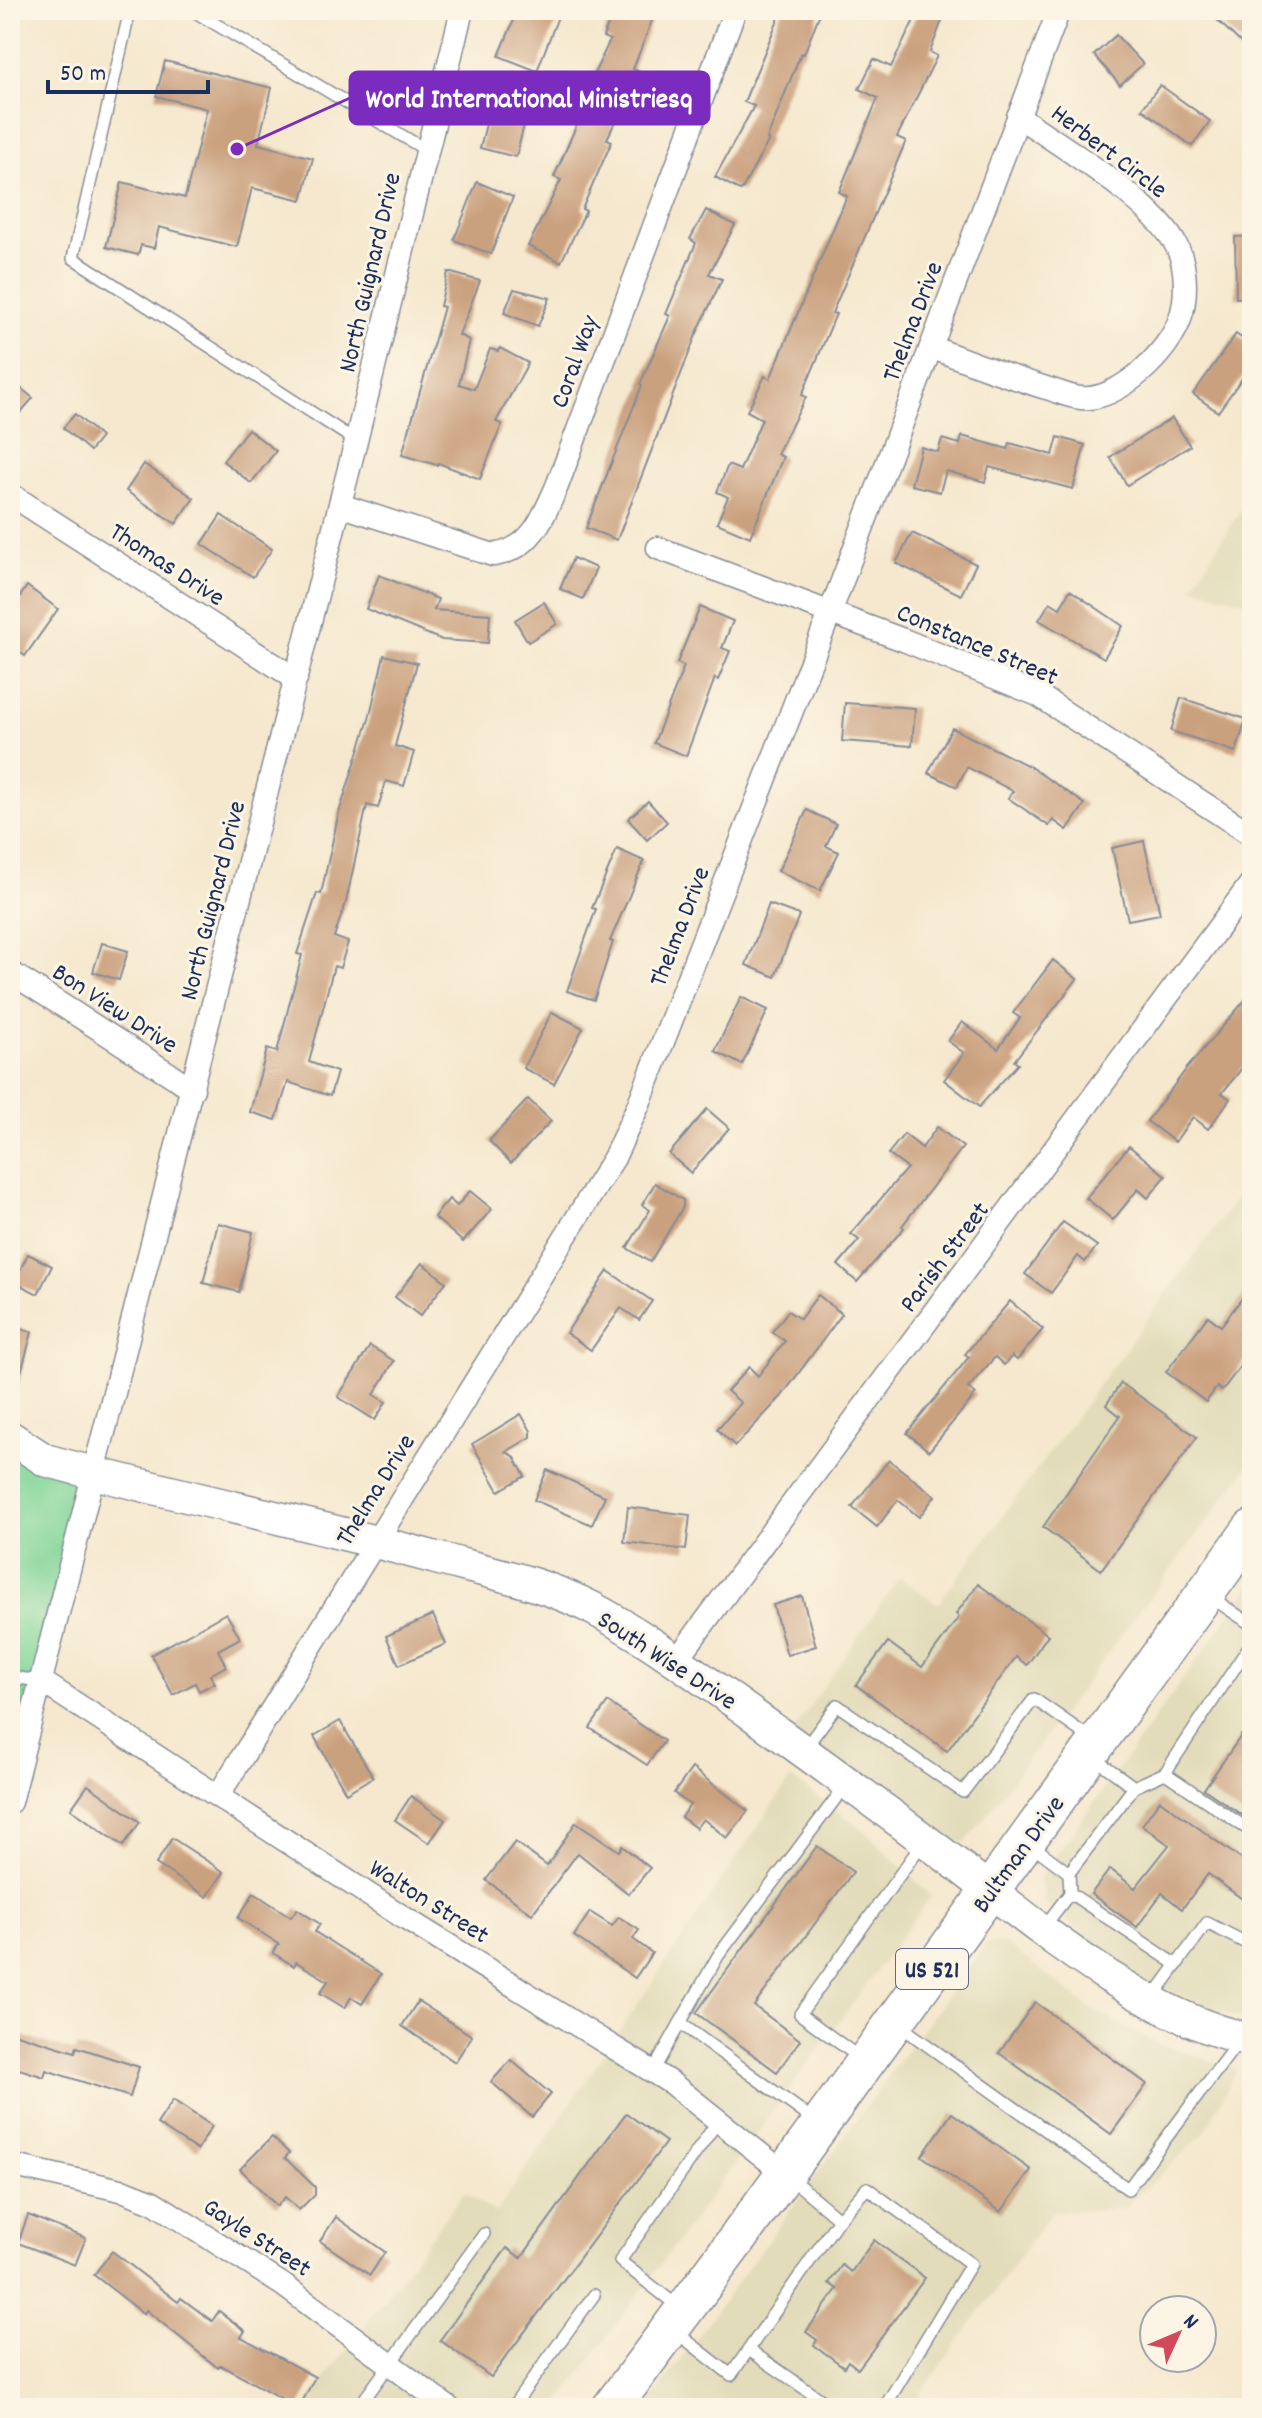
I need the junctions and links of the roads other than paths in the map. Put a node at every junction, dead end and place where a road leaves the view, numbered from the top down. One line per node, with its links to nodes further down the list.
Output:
1 (130, 10): 9 (lane)
2 (192, 10): 7 (lane)
3 (462, 10): 7 (street, North Guignard Drive)
4 (735, 10): 11 (street, Coral Way)
5 (1059, 10): 6 (street, Thelma Drive)
6 (1018, 116): 8 (street, Thelma Drive); 8 (street, Herbert Circle)
7 (426, 150): 9 (street, North Guignard Drive)
8 (931, 347): 13 (street, Thelma Drive)
9 (356, 441): 11 (street, North Guignard Drive)
10 (10, 494): 14 (street, Thomas Drive)
11 (340, 505): 14 (street, North Guignard Drive)
12 (658, 548): 13 (street, Constance Street)
13 (830, 613): 15 (street, Constance Street); 22 (street, Thelma Drive)
14 (296, 679): 18 (street, North Guignard Drive)
15 (1252, 835)
16 (1252, 882): 26 (street, Parish Street)
17 (10, 972): 18 (street, Bon View Drive)
18 (193, 1089): 20 (street, North Guignard Drive)
19 (10, 1437): 20 (main road, South Wise Drive)
20 (95, 1474): 22 (main road, South Wise Drive); 28 (street, North Guignard Drive)
21 (1252, 1529): 23 (highway, Bultman Drive / US 521)
22 (374, 1540): 26 (main road, South Wise Drive); 34 (street, Thelma Drive)
23 (1206, 1594): 24 (lane); 29 (highway, Bultman Drive / US 521)
24 (1252, 1625)
25 (1252, 1642): 31 (lane)
26 (676, 1661): 30 (main road, South Wise Drive)
27 (10, 1677): 28 (lane)
28 (41, 1681): 34 (street, Walton Street); 35 (street, North Guignard Drive)
29 (1093, 1748): 30 (lane); 33 (lane); 38 (highway, Bultman Drive / US 521)
30 (803, 1750): 32 (main road, South Wise Drive)
31 (1165, 1773): 33 (lane); 36 (lane)
32 (847, 1782): 37 (main road, South Wise Drive); 47 (lane)
33 (1134, 1787): 39 (lane)
34 (218, 1796): 50 (street, Walton Street)
35 (10, 1802)
36 (1252, 1832)
37 (925, 1840): 40 (main road, South Wise Drive); 49 (lane)
38 (1026, 1840): 39 (lane); 40 (highway, Bultman Drive / US 521)
39 (1069, 1873): 41 (lane)
40 (990, 1890): 42 (main road, South Wise Drive); 46 (highway, Bultman Drive / US 521)
41 (1070, 1893): 42 (lane); 44 (lane)
42 (1042, 1928): 45 (main road, South Wise Drive)
43 (1252, 1946): 44 (lane)
44 (1177, 1965): 45 (lane)
45 (1151, 2000): 48 (main road, South Wise Drive)
46 (894, 2021): 48 (lane); 49 (highway, Bultman Drive / US 521)
47 (680, 2023): 50 (lane); 52 (lane)
48 (1247, 2039)
49 (865, 2062): 52 (highway, Bultman Drive / US 521)
50 (653, 2071): 51 (street, Walton Street)
51 (718, 2121): 54 (street, Walton Street); 58 (lane)
52 (820, 2124): 54 (highway, Bultman Drive / US 521)
53 (10, 2165): 60 (street, Gayle Street)
54 (784, 2173): 55 (lane); 58 (highway, Bultman Drive / US 521)
55 (839, 2219): 59 (lane); 66 (lane)
56 (484, 2234): 60 (lane)
57 (594, 2295): 63 (lane)
58 (677, 2319): 59 (lane); 64 (highway, Bultman Drive / US 521)
59 (749, 2350): 65 (lane)
60 (390, 2362): 61 (lane); 62 (street, Gayle Street)
61 (358, 2408)
62 (449, 2408)
63 (512, 2408)
64 (611, 2408)
65 (833, 2408)
66 (884, 2408)

